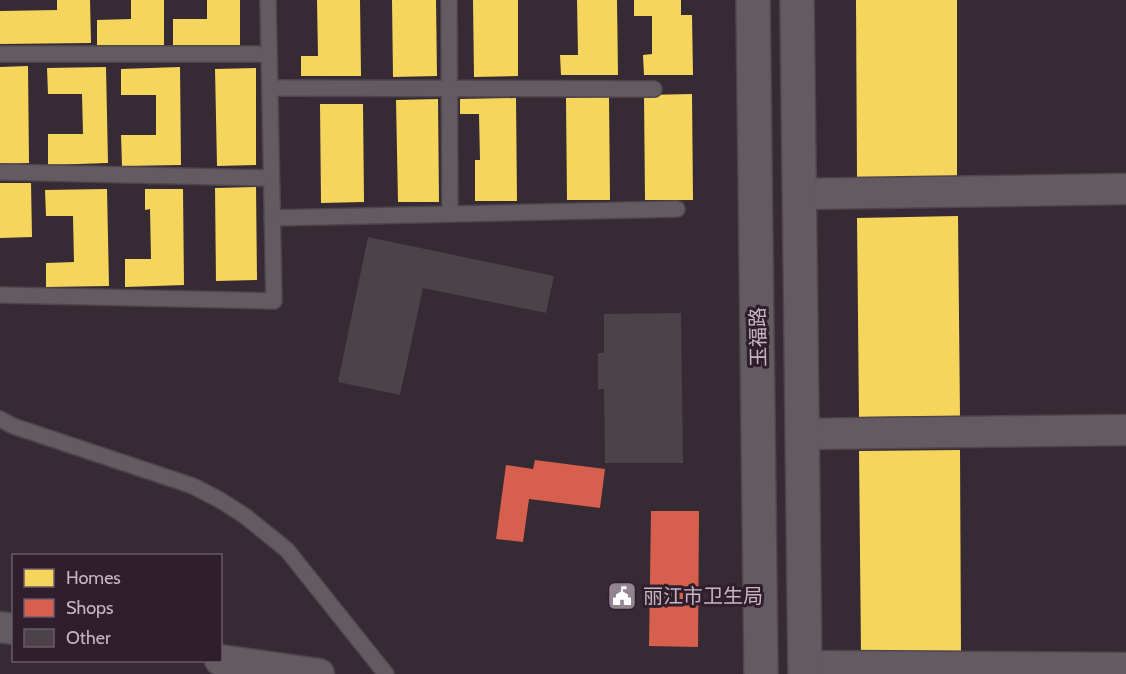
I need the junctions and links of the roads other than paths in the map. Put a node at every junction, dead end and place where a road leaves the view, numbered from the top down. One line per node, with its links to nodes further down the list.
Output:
1 (268, 0): 6 (lane)
2 (449, 0): 8 (lane)
3 (753, 0): 26 (street, 玉福路)
4 (797, 0): 13 (street)
5 (0, 54): 6 (lane)
6 (269, 54): 7 (lane)
7 (270, 88): 8 (lane); 11 (lane)
8 (450, 88): 9 (lane); 15 (lane)
9 (654, 89)
10 (0, 172): 11 (lane)
11 (272, 178): 16 (lane)
12 (1126, 189): 13 (street)
13 (800, 194): 20 (street)
14 (677, 209): 15 (lane)
15 (450, 214): 16 (lane)
16 (272, 218): 17 (lane)
17 (0, 295)
18 (0, 419): 25 (lane)
19 (1126, 430): 20 (street)
20 (803, 434): 23 (street)
21 (222, 660): 24 (street)
22 (1126, 668): 23 (street)
23 (805, 670)
24 (319, 674)
25 (386, 674)
26 (761, 674)

